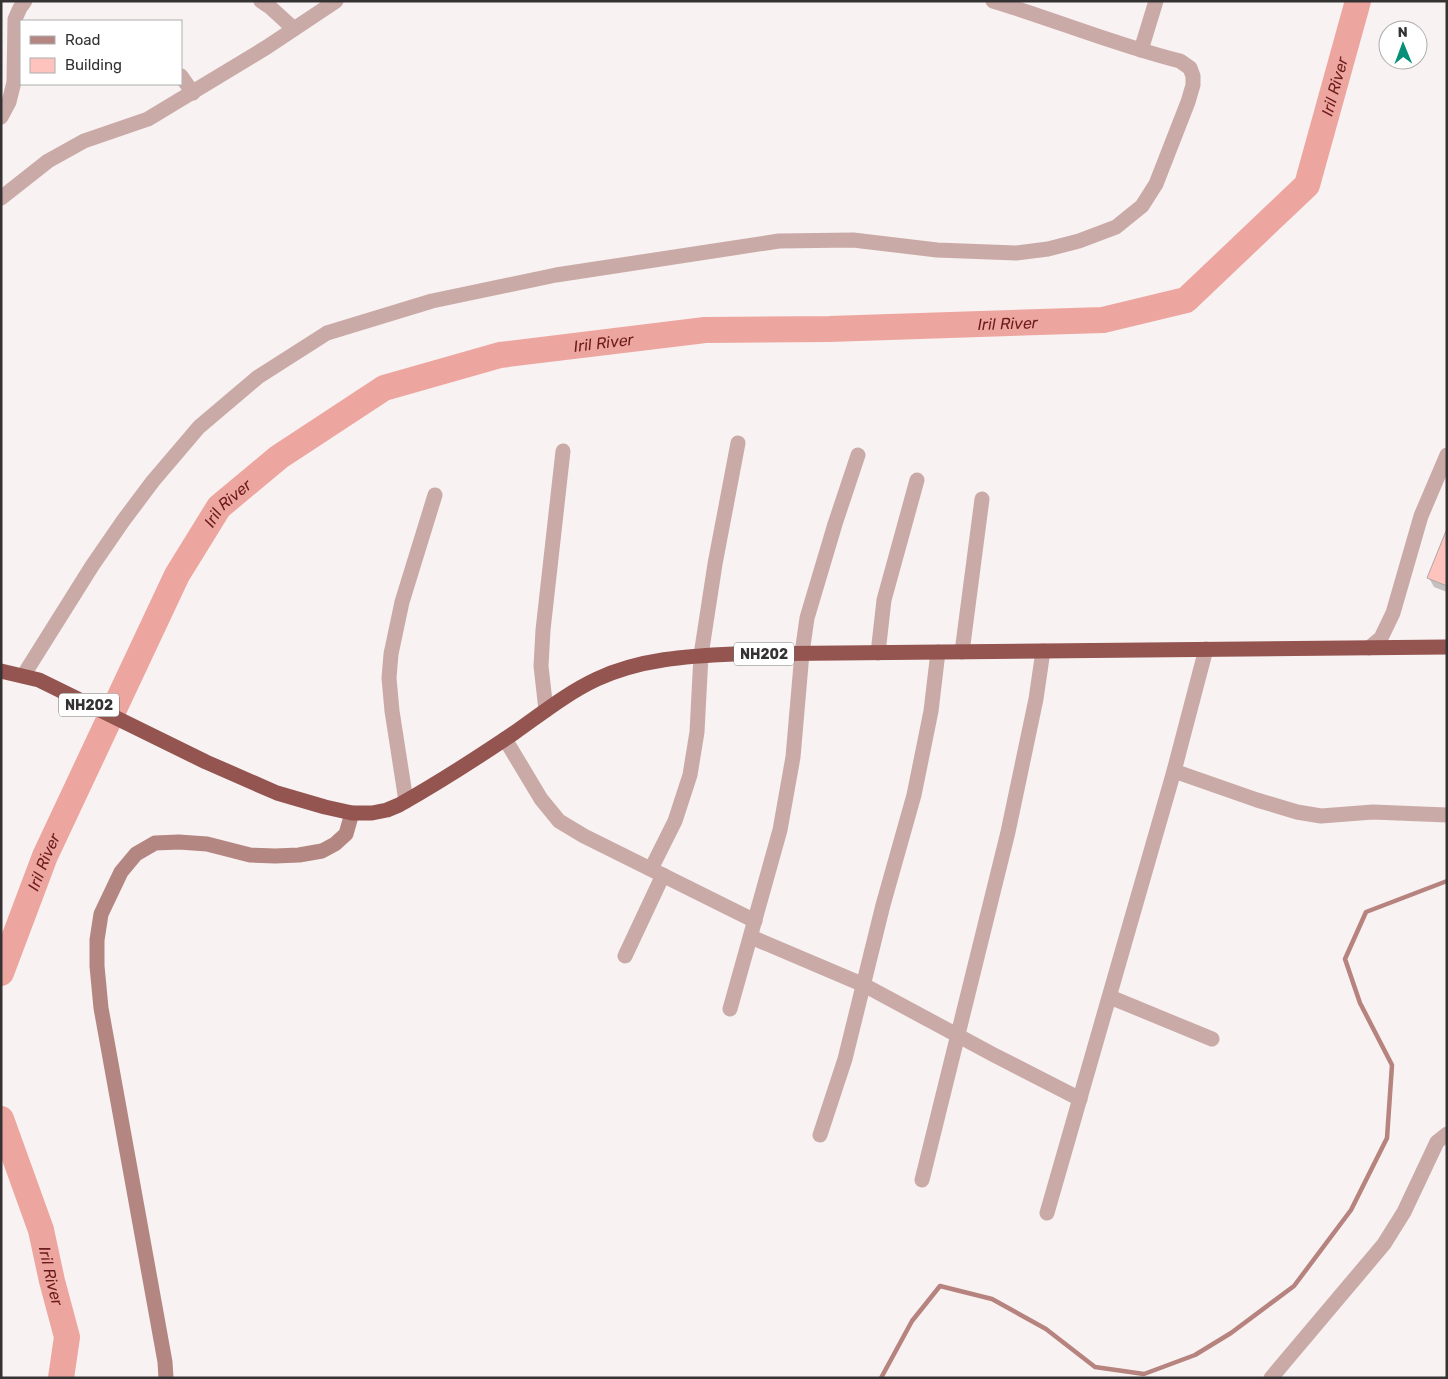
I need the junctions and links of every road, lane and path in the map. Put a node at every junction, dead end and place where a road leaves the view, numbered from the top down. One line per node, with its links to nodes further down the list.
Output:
1 (25, 1): 11 (street)
2 (261, 1): 7 (street)
3 (336, 1): 7 (street)
4 (993, 1): 6 (street)
5 (1156, 1): 8 (street)
6 (1038, 8): 8 (street)
7 (294, 29): 10 (street)
8 (1141, 50): 30 (street)
9 (182, 77): 10 (street)
10 (193, 93): 12 (street)
11 (1, 117)
12 (1, 198)
13 (738, 443): 28 (street)
14 (563, 450): 31 (street)
15 (1447, 455): 21 (street)
16 (858, 456): 27 (street)
17 (917, 480): 24 (street)
18 (435, 495): 34 (street)
19 (982, 499): 26 (street)
20 (1447, 646): 21 (highway, NH202)
21 (1369, 648): 22 (highway, NH202)
22 (1206, 649): 23 (highway, NH202); 33 (street)
23 (1043, 651): 26 (highway, NH202); 44 (street)
24 (878, 652): 25 (highway, NH202); 27 (highway, NH202)
25 (938, 652): 26 (highway, NH202); 41 (street)
26 (962, 652)
27 (802, 653): 28 (highway, NH202); 38 (street)
28 (701, 655): 31 (highway, NH202); 37 (street)
29 (1, 671): 30 (highway, NH202)
30 (23, 676): 35 (highway, NH202)
31 (546, 710): 32 (highway, NH202)
32 (505, 739): 34 (highway, NH202); 37 (street)
33 (1174, 771): 36 (street); 42 (street)
34 (406, 801): 35 (highway, NH202)
35 (352, 813): 51 (street)
36 (1447, 815)
37 (657, 872): 38 (street); 40 (street)
38 (755, 921): 39 (street)
39 (751, 936): 41 (street); 43 (street)
40 (625, 956)
41 (864, 984): 44 (street); 48 (street)
42 (1110, 997): 45 (street); 46 (street)
43 (730, 1009)
44 (958, 1035): 46 (street); 49 (street)
45 (1212, 1039)
46 (1080, 1099): 50 (street)
47 (1447, 1134): 52 (street)
48 (820, 1135)
49 (922, 1180)
50 (1047, 1213)
51 (166, 1378)
52 (1271, 1378)

